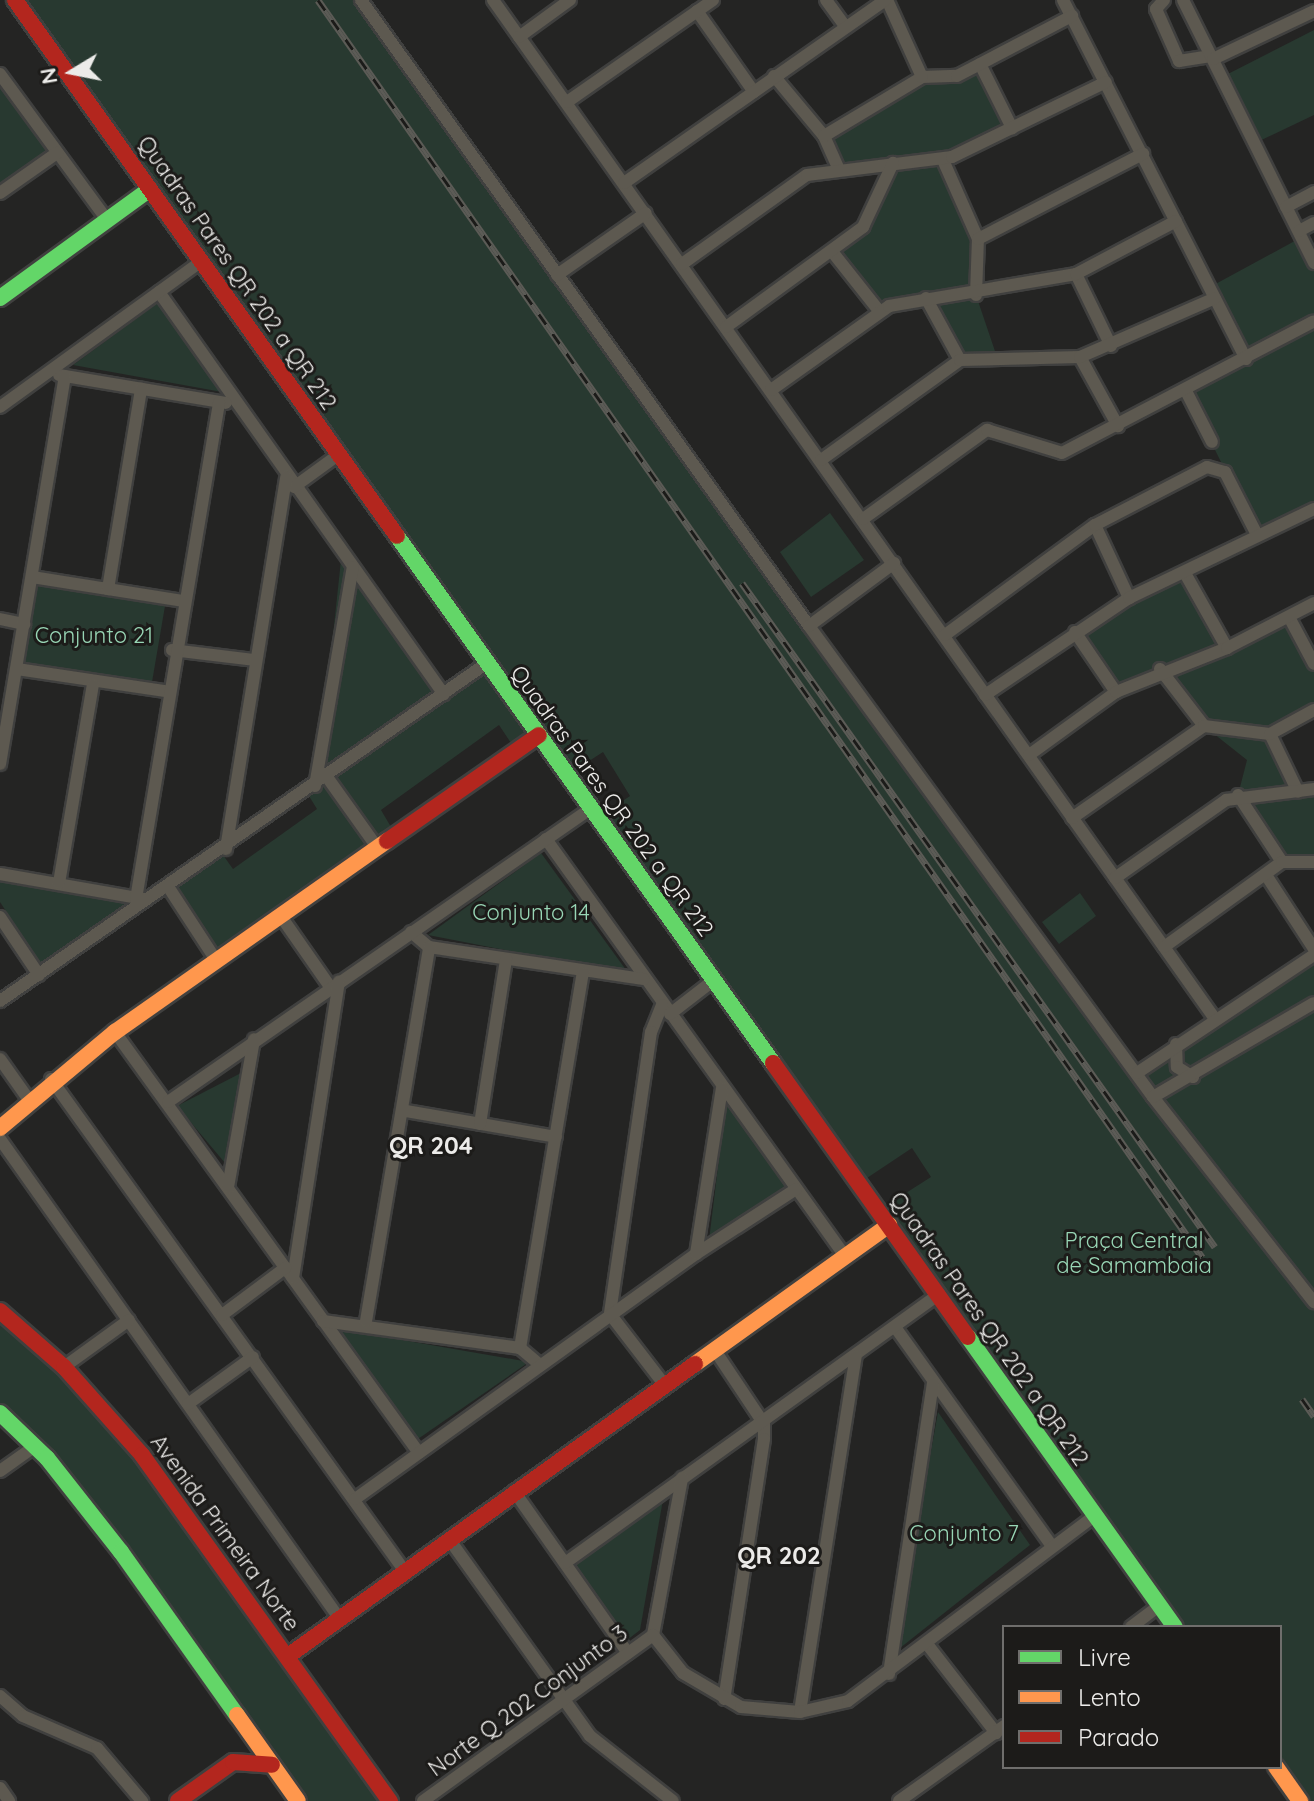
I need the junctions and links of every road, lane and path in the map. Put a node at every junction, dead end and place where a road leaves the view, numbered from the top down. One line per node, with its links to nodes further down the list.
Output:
1 (15, 0): 32 (street, Quadras Pares QR 202 a QR 212)
2 (361, 0): 47 (street)
3 (493, 0): 15 (street)
4 (570, 0): 15 (street)
5 (713, 0): 11 (street)
6 (826, 0): 14 (street)
7 (886, 0): 14 (street); 20 (street)
8 (1063, 0): 13 (street)
9 (1164, 0): 16 (street)
10 (1183, 0): 16 (street)
11 (697, 11): 22 (street); 23 (street)
12 (1314, 11): 16 (street)
13 (1072, 16): 17 (street); 21 (street)
14 (844, 25): 19 (street)
15 (519, 37): 23 (street)
16 (1212, 58): 35 (street)
17 (980, 64): 20 (street); 24 (street)
18 (0, 74): 26 (street)
19 (774, 76): 22 (street); 25 (street)
20 (922, 77): 25 (street)
21 (1106, 82): 24 (street); 27 (street)
22 (754, 92): 31 (street)
23 (567, 102): 31 (street)
24 (1012, 128): 28 (street)
25 (824, 136): 30 (street)
26 (57, 153): 34 (street); 37 (street)
27 (1143, 154): 38 (street); 41 (street)
28 (943, 160): 29 (street); 41 (street)
29 (893, 163): 30 (street); 42 (street)
30 (838, 168): 45 (street)
31 (624, 183): 36 (street)
32 (150, 189): 37 (street); 43 (street, Quadras Pares QR 202 a QR 212)
33 (1314, 192): 35 (street)
34 (0, 193)
35 (1286, 207): 40 (street)
36 (646, 213): 45 (street); 47 (street)
37 (108, 221): 50 (street)
38 (1176, 221): 46 (street); 52 (street)
39 (1314, 223): 40 (street)
40 (1299, 231): 44 (street)
41 (978, 239): 49 (street)
42 (834, 254): 53 (street); 55 (street)
43 (202, 261): 48 (street); 70 (street, Quadras Pares QR 202 a QR 212)
44 (1314, 263)
45 (682, 264): 55 (street)
46 (1076, 274): 49 (street); 56 (street)
47 (557, 275): 88 (street)
48 (159, 292): 60 (street); 66 (street)
49 (976, 295): 51 (street)
50 (0, 298)
51 (926, 298): 53 (street); 59 (street)
52 (1215, 298): 56 (street); 58 (street)
53 (880, 312): 63 (street)
54 (1314, 321): 58 (street)
55 (726, 327): 63 (street)
56 (1111, 346): 57 (street)
57 (1080, 357): 59 (street); 68 (street)
58 (1246, 359): 64 (street)
59 (960, 360): 71 (street)
60 (46, 374): 61 (street); 67 (street)
61 (65, 376): 62 (street); 80 (street)
62 (141, 389): 65 (street); 81 (street)
63 (771, 390): 71 (street)
64 (1186, 391): 68 (street); 69 (street)
65 (219, 403): 66 (street); 83 (street)
66 (237, 404): 72 (street)
67 (0, 407)
68 (1118, 426): 74 (street)
69 (1212, 442)
70 (338, 455): 72 (street); 94 (street, Quadras Pares QR 202 a QR 212)
71 (821, 460): 74 (street)
72 (290, 482): 78 (street); 93 (street)
73 (1314, 509): 76 (street)
74 (863, 519): 77 (street)
75 (1095, 525): 76 (street); 82 (street); 90 (street)
76 (1255, 531): 79 (street)
77 (894, 563): 88 (street); 90 (street)
78 (353, 567): 101 (street); 110 (street)
79 (1186, 575): 82 (street); 91 (street)
80 (32, 577): 81 (street); 87 (street)
81 (108, 589): 83 (street)
82 (1129, 598): 89 (street)
83 (184, 601): 92 (street)
84 (1314, 603): 85 (street)
85 (1289, 617): 91 (street); 95 (street)
86 (0, 619): 87 (street)
87 (24, 624): 96 (street)
88 (809, 626): 150 (street)
89 (1075, 632): 100 (street); 102 (street)
90 (945, 635): 102 (street)
91 (1227, 648): 97 (street)
92 (172, 650): 93 (street); 99 (street)
93 (255, 660): 118 (street)
94 (487, 663): 101 (street); 106 (street, Quadras Pares QR 202 a QR 212)
95 (1314, 664)
96 (17, 669): 98 (street); 108 (street)
97 (1160, 669): 100 (street); 104 (street)
98 (93, 685): 99 (street); 124 (street)
99 (165, 691): 126 (street)
100 (1116, 692): 107 (street)
101 (444, 694): 109 (street)
102 (985, 695): 107 (street)
103 (1314, 710): 105 (street)
104 (1204, 726): 105 (street); 115 (street)
105 (1270, 734): 112 (street)
106 (539, 735): 114 (street, Quadras Pares QR 202 a QR 212); 117 (street)
107 (1029, 755): 115 (street)
108 (0, 764)
109 (327, 777): 110 (street); 117 (street)
110 (315, 786): 118 (street)
111 (1314, 789): 112 (street)
112 (1298, 792): 113 (street)
113 (1238, 795): 119 (street); 123 (street)
114 (590, 809): 116 (street); 140 (street, Quadras Pares QR 202 a QR 212)
115 (1072, 818): 123 (street)
116 (546, 839): 130 (street); 139 (street)
117 (377, 847): 128 (street)
118 (226, 849): 125 (street)
119 (1282, 862): 120 (street); 122 (street)
120 (1314, 862)
121 (0, 874): 124 (street)
122 (1266, 875): 132 (street); 133 (street)
123 (1115, 878): 132 (street)
124 (59, 883): 126 (street)
125 (169, 888): 127 (street); 136 (street)
126 (136, 899): 127 (street)
127 (150, 899): 138 (street)
128 (280, 915): 136 (street); 141 (street)
129 (0, 917): 138 (street)
130 (411, 932): 131 (street); 141 (street)
131 (429, 947): 135 (street); 157 (street)
132 (1164, 947): 145 (street)
133 (1314, 949)
134 (1314, 955): 145 (street)
135 (506, 959): 137 (street); 158 (street)
136 (216, 960): 146 (street)
137 (583, 973): 139 (street); 160 (street)
138 (39, 975): 142 (street)
139 (644, 979): 144 (street)
140 (714, 980): 144 (street); 164 (street, Quadras Pares QR 202 a QR 212)
141 (335, 985): 147 (street); 167 (street)
142 (0, 1001)
143 (1314, 1003): 151 (street)
144 (666, 1009): 153 (street); 171 (street)
145 (1213, 1016): 148 (street)
146 (115, 1032): 152 (street); 156 (street)
147 (254, 1039): 156 (street); 162 (street)
148 (1176, 1044): 150 (street); 151 (street)
149 (0, 1059): 155 (street)
150 (1137, 1073): 154 (street)
151 (1193, 1077): 154 (street)
152 (51, 1079): 155 (street); 172 (street)
153 (722, 1088): 163 (street); 165 (street)
154 (1153, 1097): 169 (street)
155 (29, 1100): 159 (street)
156 (168, 1102): 162 (street)
157 (406, 1111): 158 (street); 175 (street)
158 (480, 1124): 160 (street)
159 (0, 1128)
160 (556, 1137): 177 (street)
161 (0, 1139): 173 (street)
162 (228, 1187): 167 (street)
163 (796, 1189): 165 (street); 166 (street)
164 (889, 1225): 166 (street); 168 (street, Quadras Pares QR 202 a QR 212)
165 (696, 1254): 171 (street)
166 (845, 1256): 178 (street)
167 (289, 1273): 172 (street); 174 (street)
168 (939, 1294): 176 (street); 194 (street, Quadras Pares QR 202 a QR 212)
169 (1314, 1302)
170 (0, 1311): 182 (street, Avenida Primeira Norte)
171 (610, 1314): 181 (street); 184 (street)
172 (222, 1315): 180 (street)
173 (129, 1320): 182 (street); 185 (street)
174 (323, 1321): 175 (street); 189 (street)
175 (366, 1321): 177 (street)
176 (895, 1327): 179 (street); 183 (street)
177 (520, 1348): 181 (street)
178 (714, 1349): 184 (street); 187 (street)
179 (856, 1356): 187 (street); 211 (street)
180 (253, 1357): 185 (street); 193 (street)
181 (539, 1364): 189 (street)
182 (64, 1367): 206 (street, Avenida Primeira Norte)
183 (933, 1383): 196 (street); 207 (street)
184 (664, 1384): 192 (street)
185 (188, 1404): 200 (street)
186 (0, 1413): 188 (street)
187 (764, 1424): 191 (street); 210 (street)
188 (35, 1446): 190 (street); 213 (street)
189 (419, 1453): 193 (street)
190 (0, 1471)
191 (682, 1478): 197 (street); 203 (street)
192 (514, 1491): 195 (street); 197 (street)
193 (355, 1499): 198 (street)
194 (1094, 1516): 196 (street, Norte Q 202 Conjunto 3); 199 (street, Quadras Pares QR 202 a QR 212)
195 (449, 1539): 198 (street); 209 (street)
196 (1052, 1546): 204 (street, Norte Q 202 Conjunto 3)
197 (565, 1563): 205 (street)
198 (404, 1570): 200 (street)
199 (1160, 1605): 201 (street); 202 (street, Quadras Pares QR 202 a QR 212)
200 (339, 1618): 206 (street)
201 (1134, 1625)
202 (1174, 1625)
203 (653, 1635): 205 (street, Norte Q 202 Conjunto 3); 210 (street, Norte Q 202 Conjunto 3)
204 (927, 1644): 207 (street, Norte Q 202 Conjunto 3); 212 (street)
205 (628, 1653): 209 (street, Norte Q 202 Conjunto 3)
206 (288, 1656): 222 (street, Avenida Primeira Norte)
207 (889, 1674): 211 (street, Norte Q 202 Conjunto 3)
208 (0, 1696): 220 (street)
209 (562, 1698): 223 (street, Norte Q 202 Conjunto 3); 224 (street)
210 (724, 1699): 211 (street, Norte Q 202 Conjunto 3)
211 (800, 1712)
212 (1000, 1729): 225 (street)
213 (246, 1730): 214 (street); 215 (street)
214 (233, 1762): 215 (street); 218 (street)
215 (272, 1765): 221 (street)
216 (1277, 1769): 226 (street)
217 (0, 1788): 219 (street)
218 (188, 1798)
219 (9, 1801)
220 (142, 1801)
221 (298, 1801)
222 (390, 1801)
223 (423, 1801)
224 (673, 1801)
225 (899, 1801)
226 (1300, 1801)

